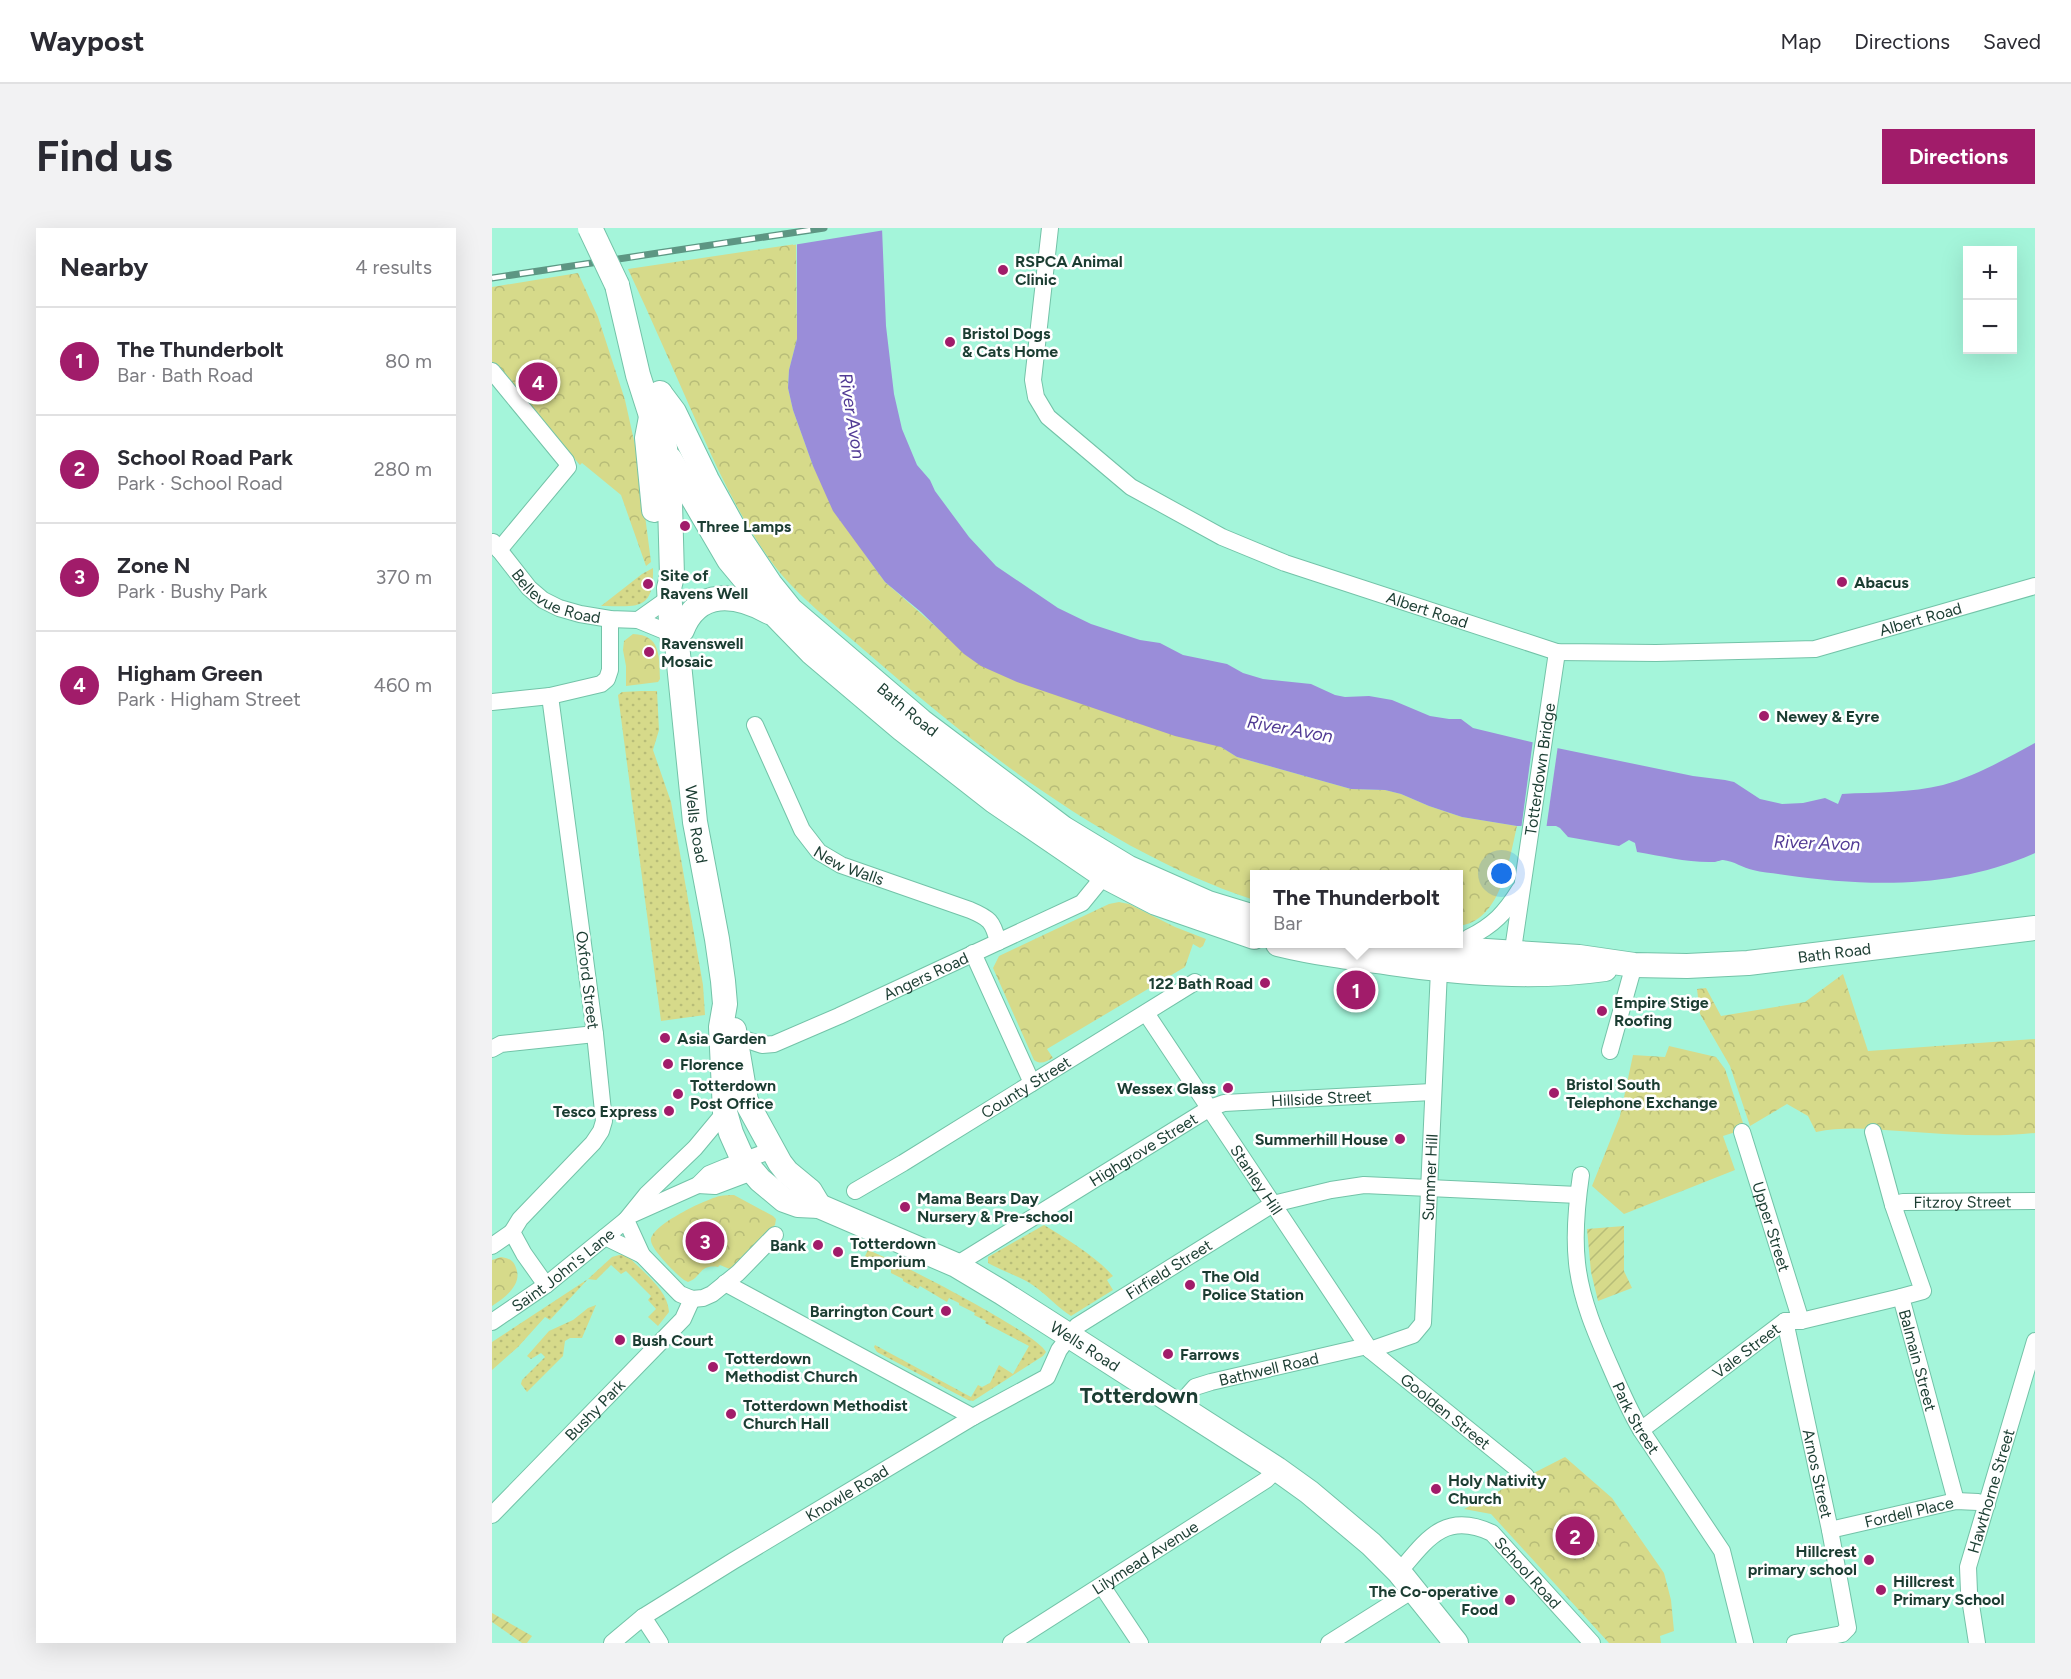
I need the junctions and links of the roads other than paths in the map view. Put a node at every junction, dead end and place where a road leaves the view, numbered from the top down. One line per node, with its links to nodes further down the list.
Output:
1 (590, 228): 3 (highway, Bath Road, bridge)
2 (1050, 228): 16 (street, Albert Road)
3 (619, 291): 5 (highway, Bath Road); 6 (highway, Bath Road)
4 (492, 371): 8 (street)
5 (660, 393): 7 (highway, Bath Road); 22 (highway, Bath Road)
6 (651, 417): 7 (highway, Bath Road); 9 (highway)
7 (665, 449): 9 (highway, Wells Road); 12 (highway, Bath Road)
8 (496, 546): 13 (street, Bellevue Road)
9 (671, 552): 11 (highway, Wells Road)
10 (2035, 586): 16 (street, Albert Road)
11 (671, 587): 14 (street); 15 (highway, Wells Road)
12 (774, 614): 15 (highway); 20 (highway, Bath Road)
13 (610, 619): 14 (street, Bellevue Road); 17 (street)
14 (638, 620): 15 (street, Bellevue Road)
15 (677, 636): 34 (highway, Wells Road)
16 (1557, 652): 21 (street, Totterdown Bridge)
17 (550, 696): 18 (street); 36 (street, Oxford Street)
18 (492, 702)
19 (755, 725): 26 (street, New Walls)
20 (1104, 876): 24 (highway, Bath Road); 26 (street, Angers Road)
21 (1522, 886): 25 (street, Totterdown Bridge); 30 (street, Totterdown Bridge)
22 (1250, 916)
23 (2035, 928): 31 (highway, Bath Road)
24 (1250, 936)
25 (1463, 939)
26 (998, 942): 29 (street, Angers Road)
27 (1295, 948): 32 (highway, Bath Road)
28 (1405, 948): 30 (highway, Bath Road)
29 (973, 953): 37 (street, Angers Road); 40 (street)
30 (1511, 963): 31 (highway, Bath Road); 32 (highway, Bath Road)
31 (1634, 965): 39 (street)
32 (1439, 970): 41 (street, Summer Hill)
33 (1195, 982): 35 (street, County Street)
34 (725, 1005): 37 (highway, Wells Road); 42 (highway, Wells Road)
35 (1146, 1013): 40 (street, County Street); 43 (street, Stanley Hill)
36 (595, 1034): 38 (street); 55 (street, Oxford Street)
37 (735, 1035): 42 (highway, Wells Road)
38 (492, 1049)
39 (1610, 1051)
40 (1032, 1083): 49 (street, County Street)
41 (1432, 1092): 43 (street, Hillside Street); 48 (street, Summer Hill)
42 (736, 1107): 46 (highway, Wells Road); 54 (street, Saint John's Lane)
43 (1210, 1108): 52 (street, Stanley Hill); 60 (street, Highgrove Street)
44 (1742, 1132): 65 (street, Upper Street)
45 (1873, 1132): 53 (street, Balmain Street)
46 (757, 1159): 54 (street, Saint John's Lane); 60 (highway, Wells Road)
47 (1581, 1176): 50 (street, Park Street)
48 (1429, 1188): 50 (street, Firfield Street); 52 (street, Firfield Street); 69 (street, Summer Hill)
49 (855, 1191)
50 (1578, 1195): 72 (street, Park Street)
51 (2035, 1201): 53 (street, Fitzroy Street)
52 (1273, 1204): 67 (street, Firfield Street); 69 (street, Stanley Hill)
53 (1893, 1205): 63 (street, Balmain Street)
54 (629, 1218): 57 (street, Saint John's Lane); 59 (street)
55 (513, 1232): 58 (street, Oxford Street); 62 (street)
56 (775, 1235): 61 (street)
57 (605, 1237): 59 (street); 62 (street, Saint John's Lane)
58 (492, 1246)
59 (642, 1255): 64 (street)
60 (956, 1265): 67 (highway, Wells Road)
61 (725, 1283): 64 (street); 71 (street)
62 (546, 1285): 66 (street, Saint John's Lane)
63 (1901, 1297): 65 (street, Vale Street); 75 (street, Balmain Street)
64 (692, 1299): 77 (street, Bushy Park)
65 (1793, 1321): 72 (street, Vale Street); 78 (street, Arnos Street)
66 (492, 1322)
67 (1068, 1336): 70 (highway, Wells Road); 71 (street, Knowle Road)
68 (2035, 1341): 76 (street, Hawthorne Street)
69 (1369, 1348): 70 (street, Bathwell Road); 74 (street, Goolden Street)
70 (1179, 1405): 73 (highway, Wells Road)
71 (973, 1417): 81 (street, Knowle Road)
72 (1641, 1430): 89 (street, Park Street)
73 (1277, 1469): 79 (highway, Wells Road); 80 (street, Lilymead Avenue)
74 (1526, 1476)
75 (1956, 1501): 76 (street, Fordell Place); 78 (street, Fordell Place)
76 (1987, 1505): 91 (street, Hawthorne Street)
77 (492, 1515)
78 (1830, 1530): 90 (street, Arnos Street)
79 (1406, 1581): 86 (street, School Road); 87 (highway, Wells Road); 88 (street, School Road)
80 (1102, 1586): 84 (street, Lilymead Avenue); 85 (street)
81 (643, 1617): 82 (street, Knowle Road); 83 (street)
82 (612, 1643)
83 (660, 1643)
84 (1011, 1643)
85 (1140, 1643)
86 (1329, 1643)
87 (1456, 1643)
88 (1592, 1643)
89 (1745, 1643)
90 (1796, 1643)
91 (1977, 1643)

